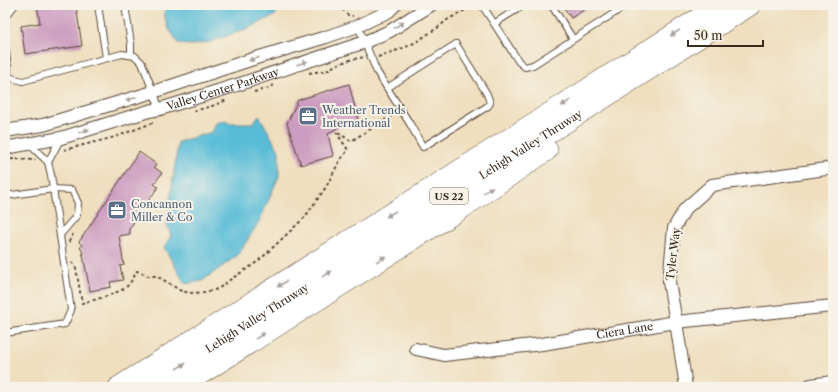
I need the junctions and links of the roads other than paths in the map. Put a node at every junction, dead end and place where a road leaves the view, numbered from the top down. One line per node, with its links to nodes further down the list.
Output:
1 (15, 5): 13 (lane)
2 (98, 5): 20 (lane)
3 (125, 5): 19 (lane)
4 (395, 5): 15 (street, Valley Center Parkway)
5 (431, 5): 17 (street, Valley Center Parkway, one-way to 5)
6 (482, 5): 14 (lane)
7 (524, 5): 14 (lane)
8 (547, 5): 16 (lane)
9 (627, 5): 16 (lane)
10 (720, 5): 40 (highway, Lehigh Valley Thruway / US 22, one-way to 40)
11 (750, 5): 41 (highway, Lehigh Valley Thruway / US 22, one-way to 11)
12 (757, 5): 38 (highway, one-way to 12)
13 (5, 17)
14 (495, 23): 16 (lane)
15 (358, 26): 17 (lane); 23 (street, Valley Center Parkway, one-way to 23)
16 (573, 39)
17 (365, 42): 22 (lane); 24 (street, Valley Center Parkway, one-way to 17)
18 (5, 47): 21 (lane)
19 (131, 55): 20 (lane); 23 (lane)
20 (106, 58): 21 (lane)
21 (6, 78)
22 (387, 88): 22 (lane)
23 (153, 92): 24 (lane); 25 (street, Valley Center Parkway, one-way to 25)
24 (160, 109): 26 (street, Valley Center Parkway, one-way to 24)
25 (5, 131)
26 (61, 138): 27 (street, Valley Center Parkway); 29 (lane)
27 (30, 144): 28 (street, Valley Center Parkway); 29 (lane)
28 (5, 148)
29 (48, 162): 31 (lane)
30 (833, 168): 35 (street, Tyler Way)
31 (53, 189): 32 (lane); 33 (lane); 33 (lane)
32 (5, 196)
33 (60, 235): 36 (lane)
34 (833, 306): 35 (street, Ciera Lane)
35 (676, 322): 37 (street, Ciera Lane); 44 (street, Tyler Way)
36 (5, 333)
37 (416, 349)
38 (227, 357): 42 (highway); 43 (highway)
39 (833, 384): 45 (street)
40 (120, 386)
41 (148, 387)
42 (180, 387)
43 (186, 387)
44 (686, 387)
45 (811, 387)

